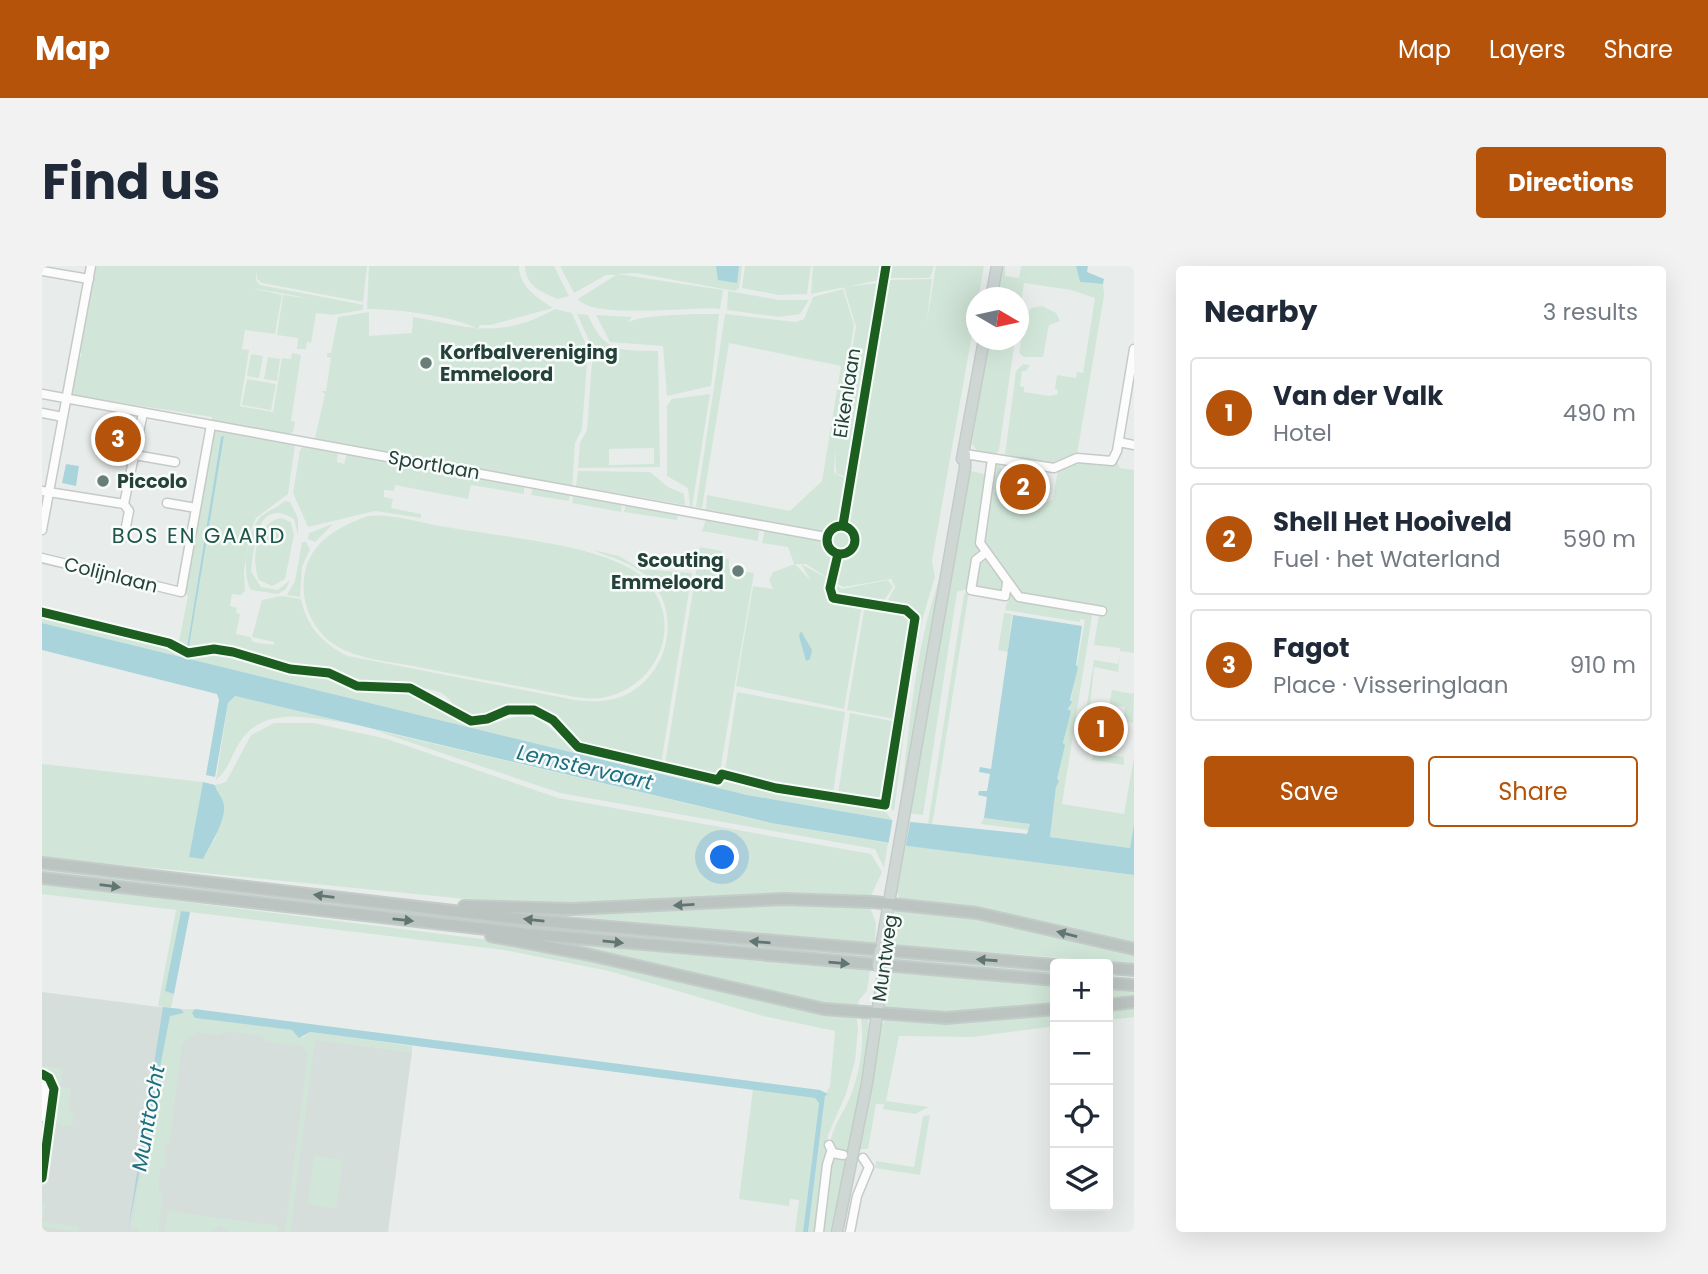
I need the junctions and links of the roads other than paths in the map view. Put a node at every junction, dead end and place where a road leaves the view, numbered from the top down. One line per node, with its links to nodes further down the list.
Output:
1 (91, 266): 4 (street)
2 (997, 266): 5 (main road)
3 (42, 271): 4 (street)
4 (89, 279): 10 (street)
5 (994, 287)
6 (1134, 349): 8 (street)
7 (982, 350): 17 (main road, Muntweg)
8 (1132, 376): 15 (street)
9 (42, 394): 10 (street, Sportlaan)
10 (67, 398): 12 (street, Sportlaan); 13 (street)
11 (42, 413): 13 (street)
12 (143, 413): 14 (street, Sportlaan); 18 (street)
13 (63, 417): 21 (street)
14 (211, 425): 24 (street); 27 (street, Sportlaan)
15 (1119, 442): 16 (street); 19 (street)
16 (1134, 444)
17 (965, 454): 19 (street); 35 (main road, Muntweg)
18 (135, 455): 20 (street); 23 (street)
19 (992, 459): 28 (street)
20 (175, 462)
21 (46, 492): 23 (street); 25 (street)
22 (167, 503): 24 (street)
23 (124, 504): 26 (street)
24 (196, 508): 29 (street, Colijnlaan)
25 (42, 530)
26 (124, 537)
27 (826, 537)
28 (985, 553): 30 (street); 30 (street)
29 (42, 558)
30 (1007, 583): 31 (street)
31 (1102, 611)
32 (42, 863): 34 (highway, one-way to 32)
33 (42, 878): 36 (highway, one-way to 36)
34 (391, 904): 35 (highway, one-way to 34); 38 (highway, one-way to 34)
35 (890, 904): 37 (highway, one-way to 35); 47 (main road, Muntweg, bridge)
36 (447, 925): 41 (highway, one-way to 41); 47 (highway)
37 (1134, 949)
38 (1050, 965)
39 (1113, 968): 40 (highway)
40 (1134, 970)
41 (1050, 979)
42 (1113, 983): 43 (highway)
43 (1134, 985)
44 (1134, 1002): 45 (highway)
45 (1113, 1004)
46 (1050, 1009): 47 (highway)
47 (875, 1015): 53 (main road, Muntweg)
48 (42, 1086): 49 (street)
49 (42, 1117)
50 (843, 1155): 52 (street)
51 (863, 1158): 54 (street)
52 (819, 1232)
53 (839, 1232)
54 (850, 1232)

